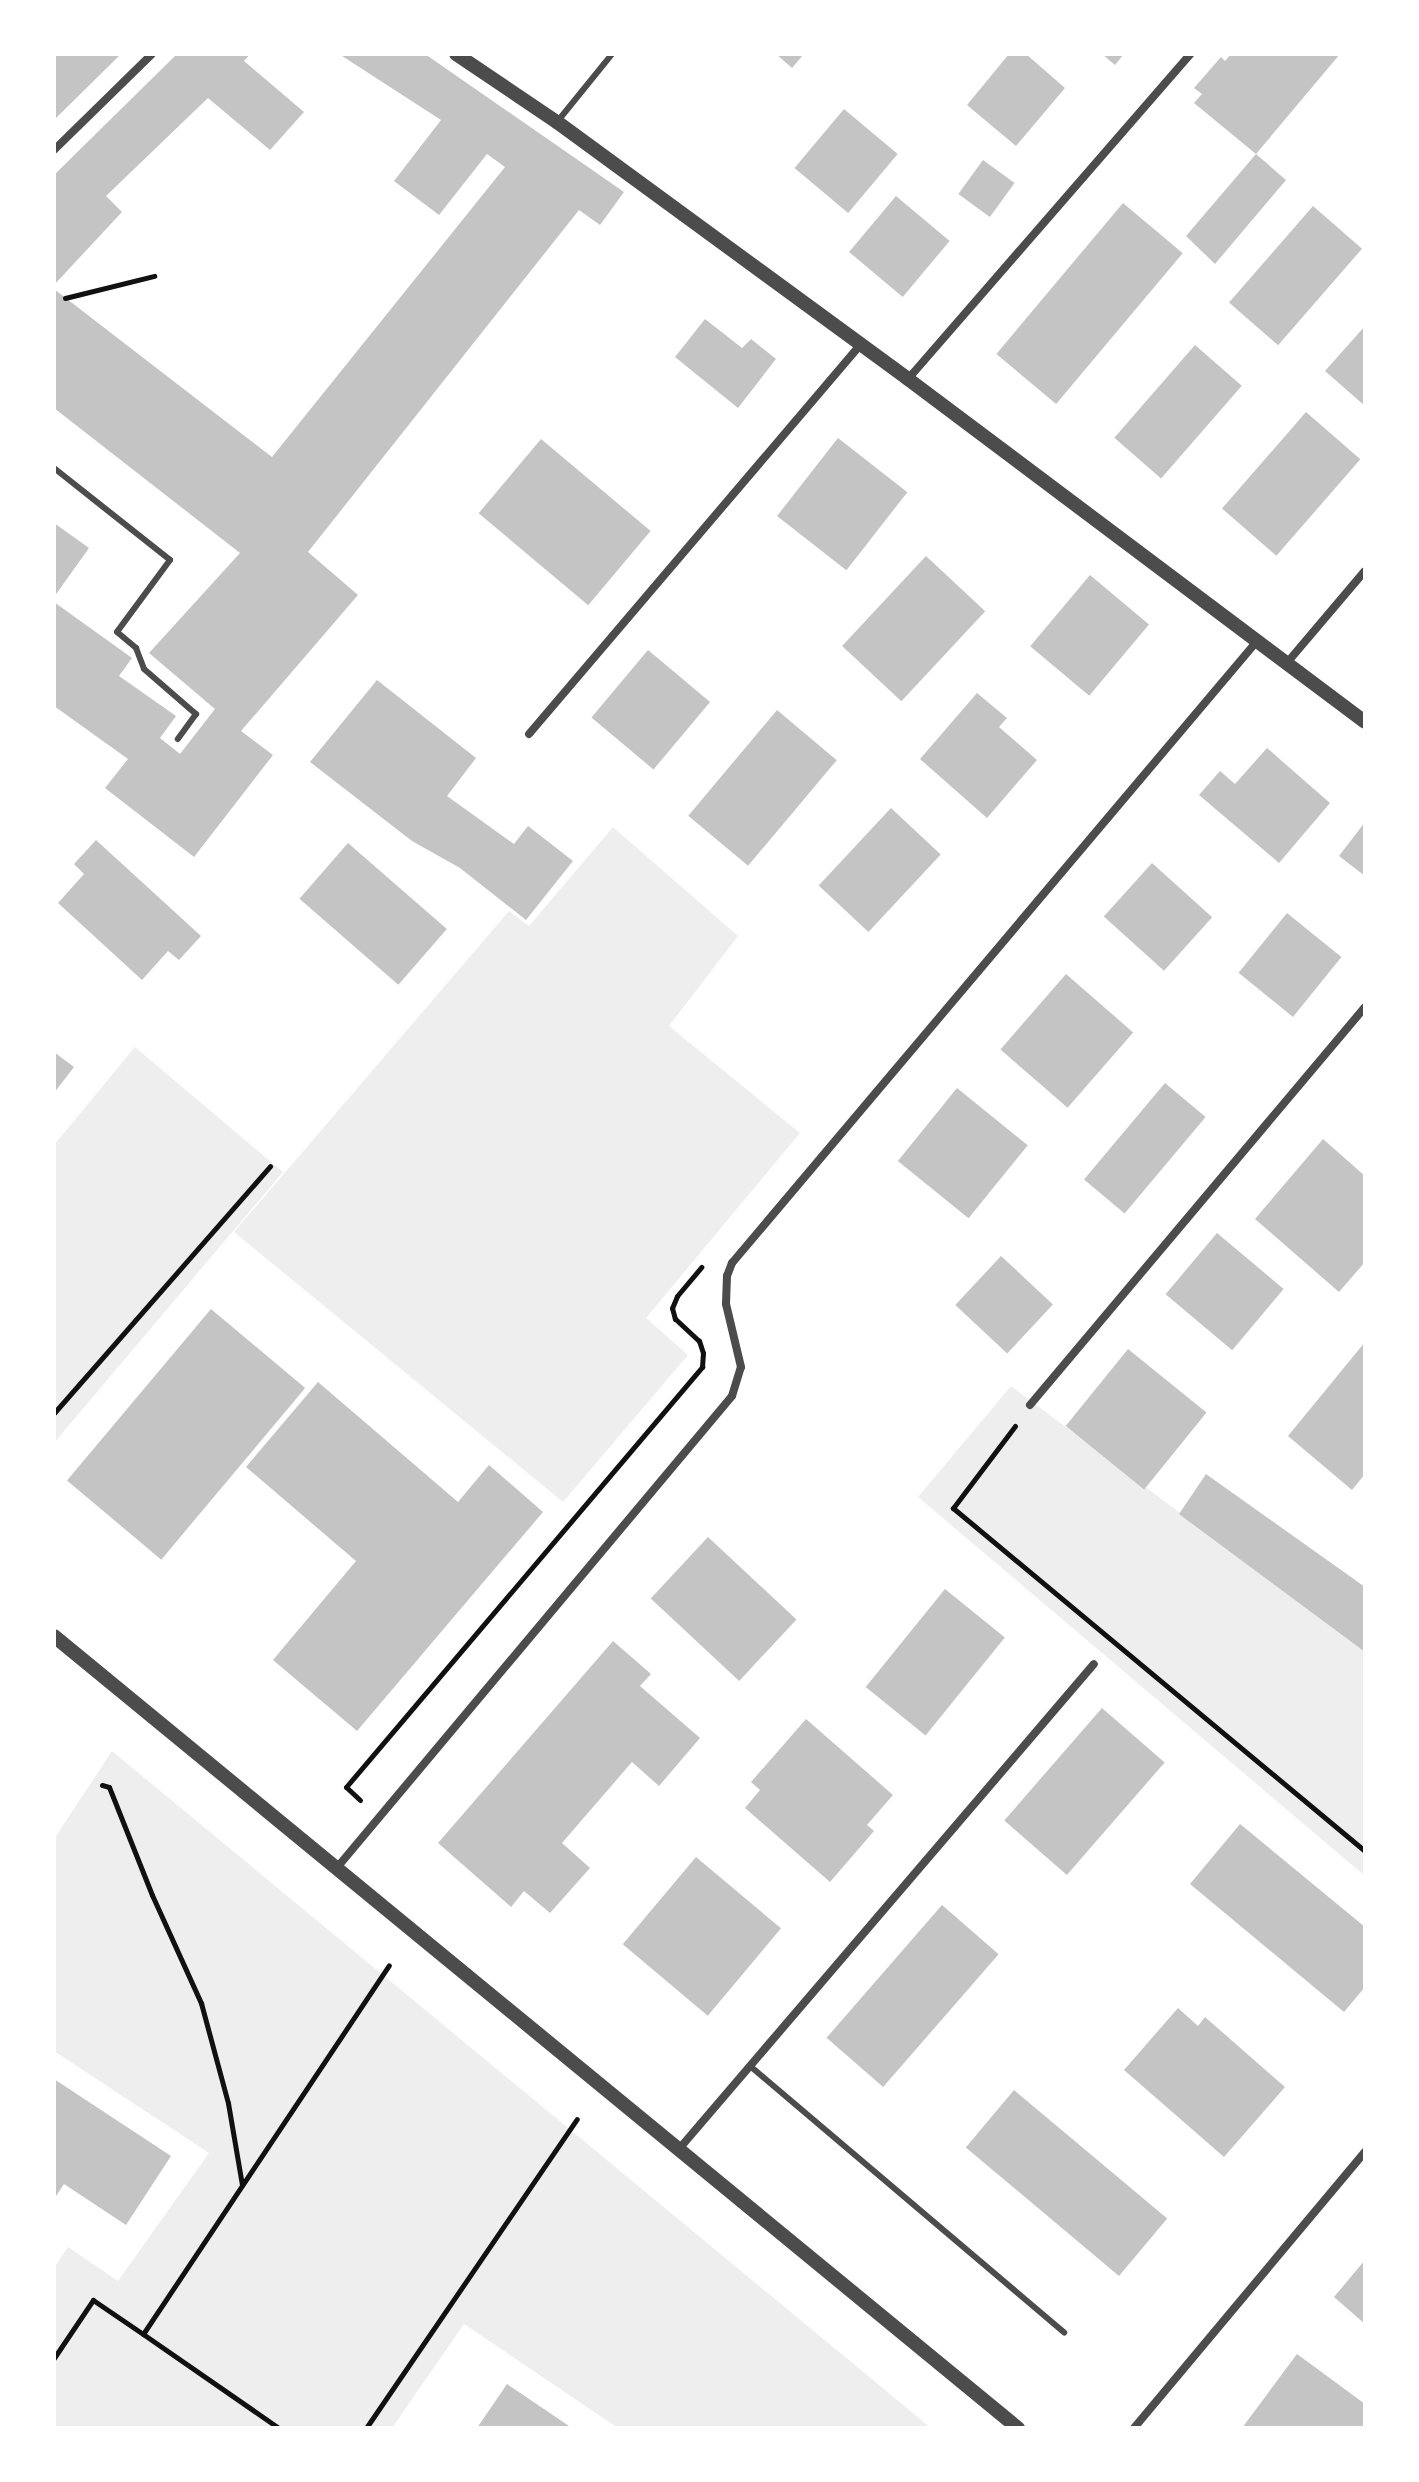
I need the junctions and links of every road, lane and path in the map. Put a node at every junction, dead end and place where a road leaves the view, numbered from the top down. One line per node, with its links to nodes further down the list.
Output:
1 (152, 54): 6 (street)
2 (456, 54): 5 (street)
3 (612, 54): 5 (lane)
4 (1191, 54): 10 (street)
5 (557, 122): 9 (street)
6 (54, 150)
7 (154, 276): 8 (path)
8 (65, 298)
9 (861, 344): 10 (street); 16 (street)
10 (908, 379): 13 (street)
11 (54, 468): 17 (lane)
12 (1365, 571): 14 (street)
13 (1257, 641): 14 (street); 26 (street)
14 (1286, 664): 15 (street)
15 (1365, 722)
16 (529, 734)
17 (178, 739)
18 (1365, 1007): 20 (street)
19 (270, 1166): 21 (path)
20 (1030, 1405): 25 (path)
21 (54, 1413)
22 (54, 1636): 26 (street)
23 (1094, 1664): 28 (street)
24 (102, 1785): 32 (path)
25 (1365, 1851)
26 (335, 1870): 30 (street)
27 (389, 1965): 32 (path)
28 (750, 2066): 30 (street); 33 (lane)
29 (577, 2119): 37 (path)
30 (679, 2149): 38 (street)
31 (1365, 2152): 39 (street)
32 (242, 2186): 34 (path)
33 (1064, 2332)
34 (143, 2334): 35 (path); 36 (path)
35 (54, 2358)
36 (279, 2428)
37 (366, 2428)
38 (1018, 2428)
39 (1134, 2428)

